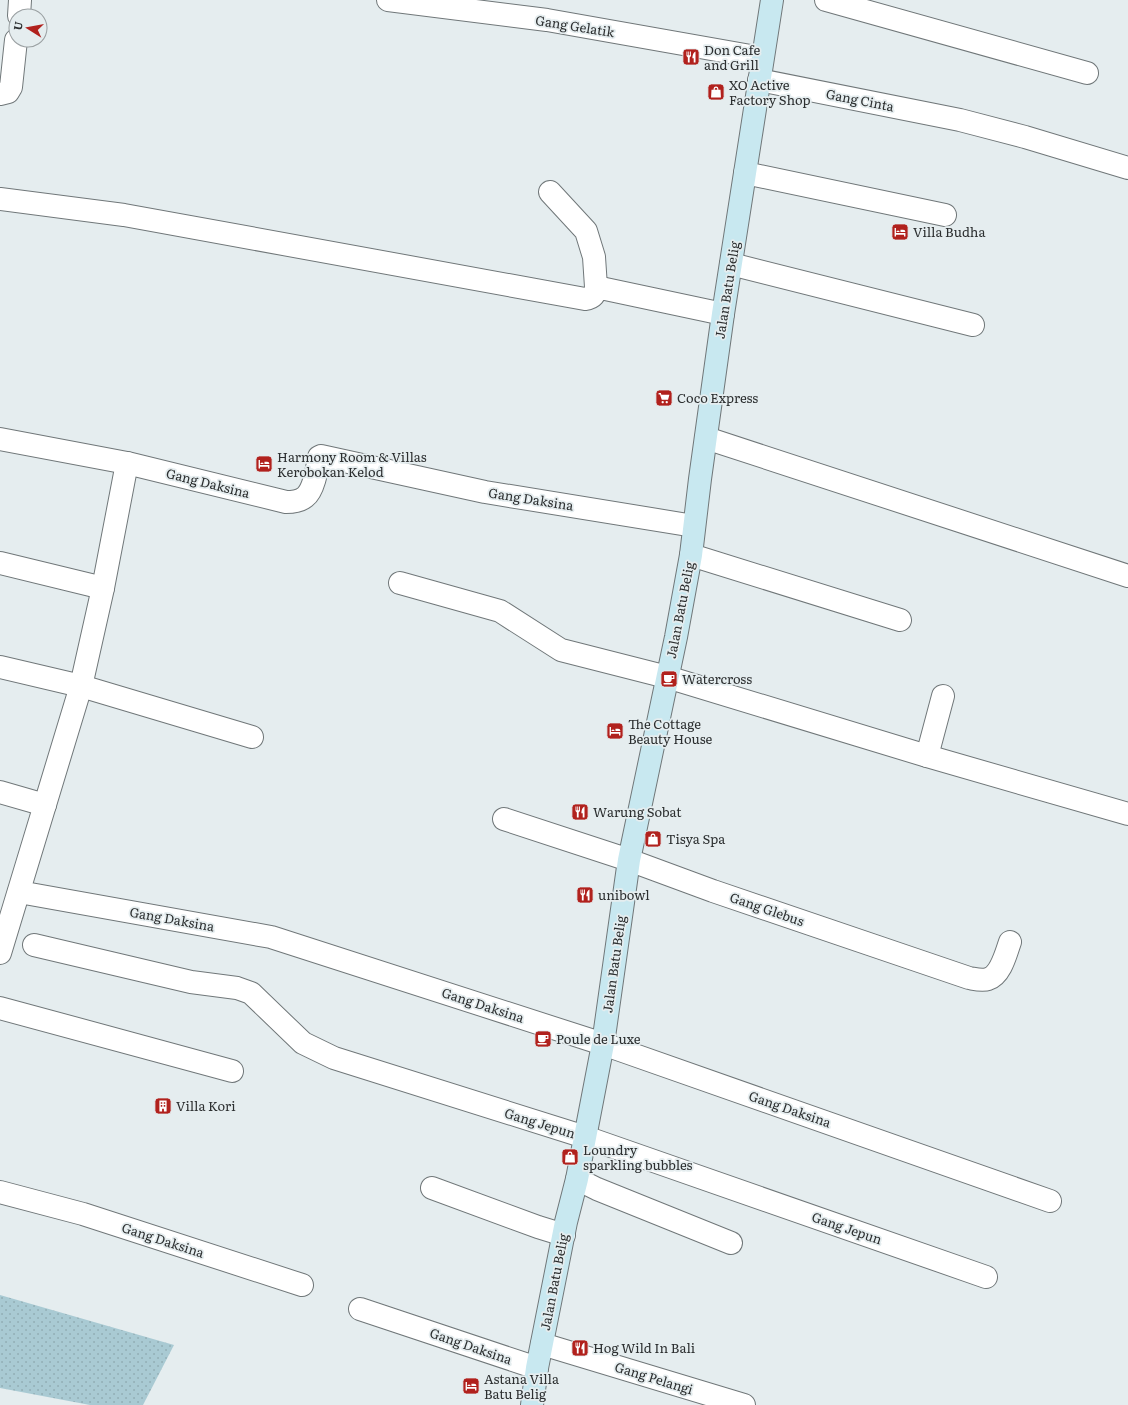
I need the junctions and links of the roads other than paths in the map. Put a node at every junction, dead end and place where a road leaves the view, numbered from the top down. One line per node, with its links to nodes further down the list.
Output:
1 (388, 0): 5 (street, Gang Gelatik)
2 (772, 0): 5 (street, Jalan Batu Belig)
3 (826, 0): 6 (street)
4 (15, 48): 8 (street)
5 (762, 58): 7 (street, Jalan Batu Belig)
6 (1087, 73)
7 (759, 80): 9 (street, Gang Cinta); 10 (street, Jalan Batu Belig)
8 (0, 94)
9 (1128, 168)
10 (746, 173): 13 (street); 14 (street, Jalan Batu Belig)
11 (550, 192): 15 (street)
12 (0, 199): 15 (street)
13 (945, 215)
14 (731, 264): 16 (street, Jalan Batu Belig); 17 (street)
15 (596, 288): 16 (street)
16 (723, 314): 18 (street, Jalan Batu Belig)
17 (973, 325)
18 (706, 438): 21 (street, Jalan Batu Belig); 24 (street)
19 (0, 440): 20 (street)
20 (127, 463): 21 (street, Gang Daksina); 26 (street)
21 (694, 526): 22 (street, Jalan Batu Belig)
22 (691, 555): 27 (street); 29 (street, Jalan Batu Belig)
23 (0, 563): 26 (street)
24 (1128, 576)
25 (400, 583): 29 (street)
26 (103, 588): 30 (street)
27 (900, 620)
28 (0, 667): 30 (street)
29 (667, 677): 33 (street); 38 (street, Jalan Batu Belig)
30 (81, 686): 32 (street); 35 (street)
31 (943, 696): 33 (street)
32 (252, 737)
33 (927, 756): 36 (street)
34 (0, 792): 35 (street)
35 (45, 805): 39 (street)
36 (1128, 814)
37 (504, 819): 38 (street, Gang Glebus)
38 (629, 860): 40 (street, Gang Glebus); 44 (street, Jalan Batu Belig)
39 (19, 892): 42 (street); 44 (street, Gang Daksina)
40 (1010, 942)
41 (34, 945): 46 (street, Gang Jepun)
42 (0, 953)
43 (0, 1008): 45 (street)
44 (603, 1044): 46 (street, Jalan Batu Belig); 50 (street, Gang Daksina)
45 (232, 1071)
46 (585, 1137): 47 (street, Jalan Batu Belig); 53 (street, Gang Jepun)
47 (577, 1180): 51 (street, Jalan Batu Belig); 52 (street)
48 (432, 1188): 51 (street)
49 (0, 1192): 54 (street, Gang Daksina)
50 (1050, 1201)
51 (564, 1235): 56 (street, Jalan Batu Belig)
52 (731, 1243)
53 (986, 1277)
54 (302, 1285)
55 (360, 1309): 57 (street, Gang Daksina)
56 (542, 1344): 57 (street, Jalan Batu Belig); 59 (street, Gang Pelangi)
57 (536, 1368): 58 (street, Jalan Batu Belig)
58 (532, 1405)
59 (744, 1405)

